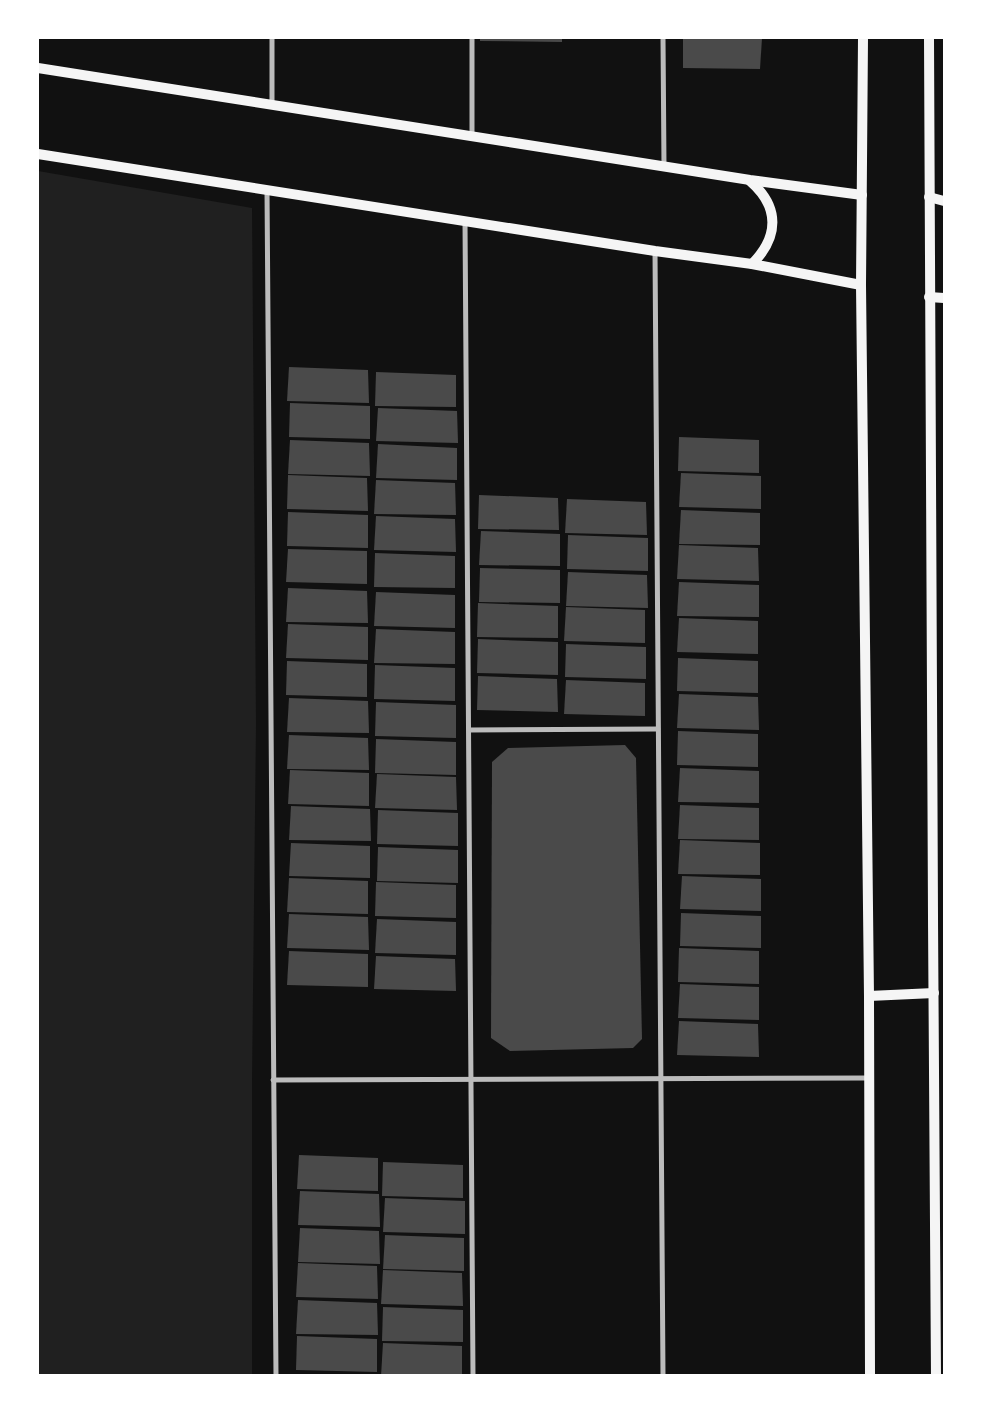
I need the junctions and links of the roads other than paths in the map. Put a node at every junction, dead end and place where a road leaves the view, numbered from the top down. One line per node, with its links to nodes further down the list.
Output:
1 (272, 38): 7 (street)
2 (472, 38): 8 (street)
3 (663, 38): 10 (street)
4 (863, 38): 13 (main road)
5 (929, 38): 14 (main road)
6 (38, 68): 7 (main road)
7 (272, 105): 8 (main road)
8 (472, 136): 10 (main road)
9 (38, 154): 12 (main road)
10 (664, 166): 11 (main road)
11 (750, 180): 13 (main road); 18 (main road)
12 (267, 190): 16 (main road); 29 (street)
13 (862, 195): 19 (main road)
14 (929, 197): 15 (main road); 20 (main road)
15 (944, 200)
16 (465, 220): 17 (main road); 23 (street)
17 (655, 250): 18 (main road); 22 (street)
18 (752, 264): 19 (main road)
19 (861, 285): 25 (main road)
20 (929, 297): 21 (main road); 24 (main road)
21 (944, 298)
22 (658, 729): 23 (street); 26 (street)
23 (469, 730): 28 (street)
24 (934, 993): 25 (main road); 34 (main road)
25 (869, 996): 27 (main road)
26 (661, 1078): 27 (street); 28 (street); 32 (street)
27 (869, 1078): 33 (main road)
28 (471, 1079): 29 (street); 31 (street)
29 (274, 1080): 30 (street)
30 (276, 1376)
31 (473, 1376)
32 (663, 1376)
33 (870, 1376)
34 (936, 1376)

